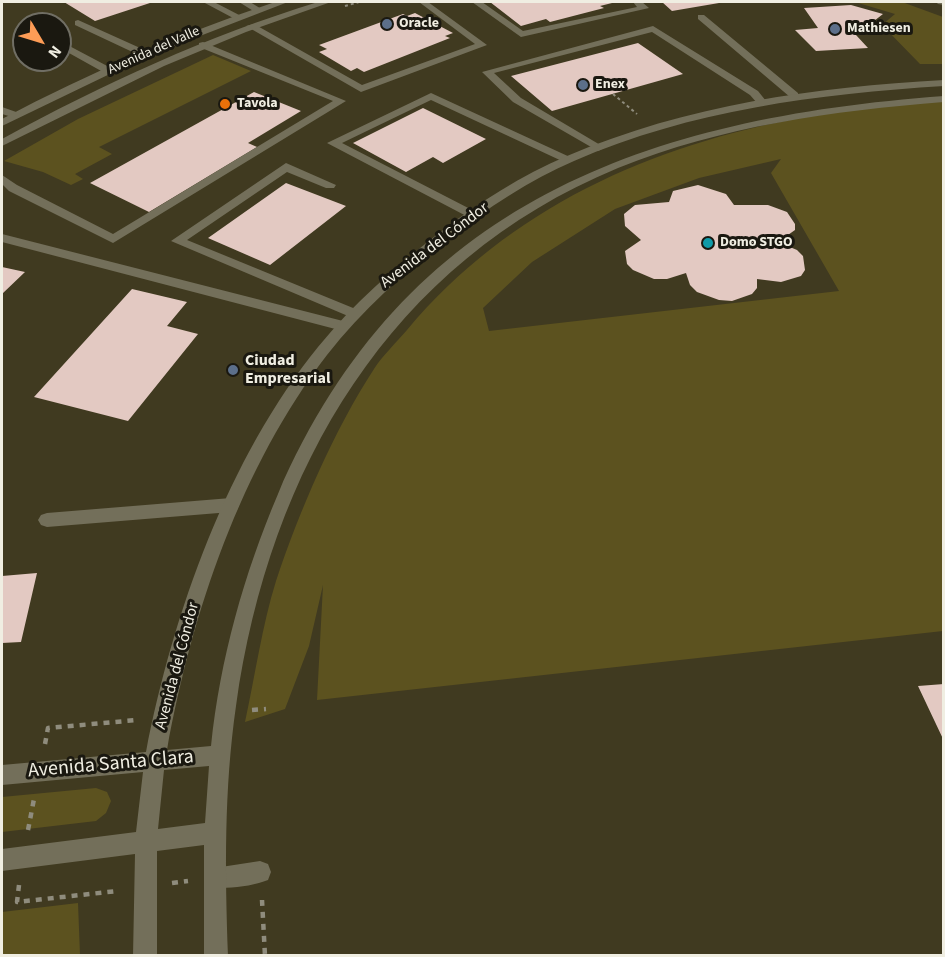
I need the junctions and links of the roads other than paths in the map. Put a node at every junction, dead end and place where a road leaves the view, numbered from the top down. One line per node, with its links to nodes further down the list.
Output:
1 (208, 2): 9 (street)
2 (244, 2): 8 (street)
3 (283, 2): 8 (street)
4 (326, 2): 12 (street, Avenida del Valle)
5 (423, 2): 12 (street)
6 (477, 2): 7 (street)
7 (637, 2)
8 (258, 10): 9 (street)
9 (238, 17): 15 (street)
10 (701, 17): 18 (street)
11 (78, 23): 15 (street)
12 (251, 26): 13 (street, Avenida del Valle)
13 (203, 45): 27 (street, Avenida del Valle); 30 (street)
14 (72, 51): 16 (street)
15 (145, 54): 16 (street)
16 (107, 70): 23 (street)
17 (944, 83): 18 (street, Avenida del Cóndor)
18 (794, 95): 20 (street, Avenida del Cóndor)
19 (944, 99): 24 (street, Avenida del Cóndor)
20 (764, 100): 22 (street, Avenida del Cóndor); 24 (street); 28 (street)
21 (2, 110): 23 (street)
22 (713, 112): 26 (street); 28 (street, Avenida del Cóndor)
23 (15, 115): 25 (street)
24 (782, 115): 26 (street, Avenida del Cóndor)
25 (2, 123)
26 (727, 128): 35 (street, Avenida del Cóndor)
27 (2, 143)
28 (598, 148): 29 (street, Avenida del Cóndor)
29 (568, 160): 32 (street, Avenida del Cóndor); 32 (street)
30 (2, 178)
31 (330, 185): 38 (street)
32 (472, 215): 33 (street, Avenida del Cóndor)
33 (452, 230): 35 (street); 36 (street, Avenida del Cóndor)
34 (2, 238): 39 (street)
35 (475, 245): 37 (street, Avenida del Cóndor)
36 (412, 259): 37 (street); 38 (street, Avenida del Cóndor)
37 (439, 273): 42 (street, Avenida del Cóndor)
38 (353, 313): 39 (street, Avenida del Cóndor)
39 (343, 326): 40 (street, Avenida del Cóndor)
40 (231, 505): 41 (street); 43 (street, Avenida del Cóndor)
41 (48, 520)
42 (220, 755): 43 (street, Avenida Santa Clara); 45 (street, Avenida del Cóndor)
43 (154, 761): 44 (street, Avenida Santa Clara); 46 (street, Avenida del Cóndor)
44 (2, 775)
45 (217, 832): 46 (street); 49 (street, Avenida del Cóndor)
46 (146, 841): 47 (street); 50 (street, Avenida del Cóndor)
47 (2, 860)
48 (260, 872): 49 (street)
49 (216, 877): 51 (street, Avenida del Cóndor)
50 (145, 956)
51 (216, 956)

